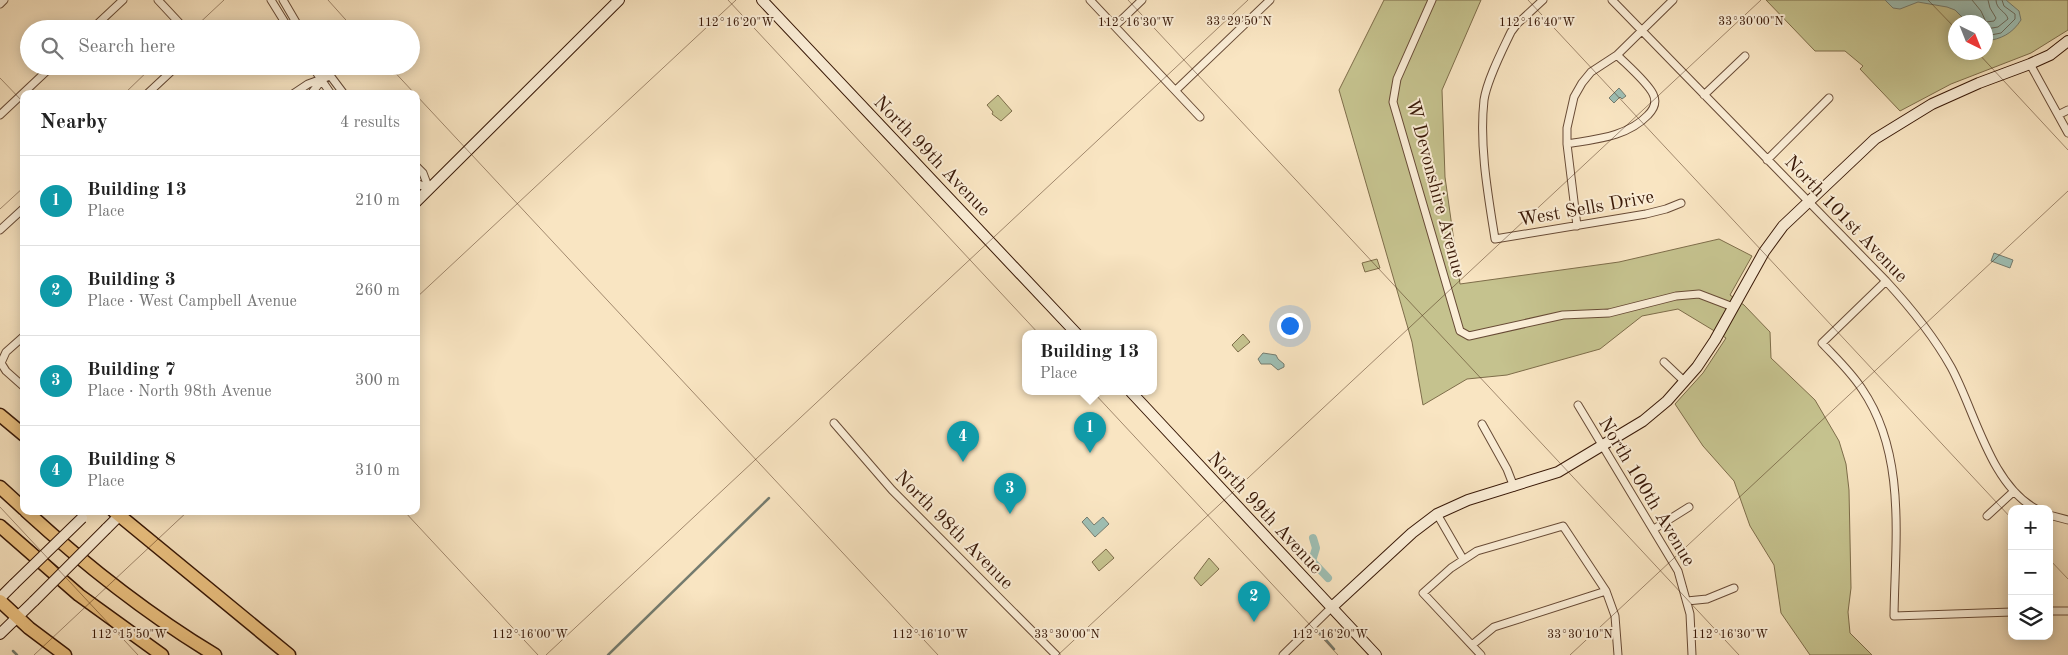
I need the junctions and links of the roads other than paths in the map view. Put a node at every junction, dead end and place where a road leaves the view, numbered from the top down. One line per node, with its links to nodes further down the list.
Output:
1 (4, 0): 15 (street)
2 (123, 0): 16 (street)
3 (158, 0): 17 (street)
4 (271, 0): 18 (street)
5 (283, 0): 19 (street)
6 (619, 0): 50 (main road)
7 (762, 0): 59 (main road, North 99th Avenue)
8 (1090, 0): 20 (street)
9 (1142, 0): 20 (street)
10 (1270, 0): 37 (street)
11 (1432, 0): 58 (street, W Devonshire Avenue)
12 (1543, 0): 55 (street, West Sells Drive)
13 (1612, 0): 21 (street, North 101st Avenue)
14 (1673, 0): 21 (street)
15 (0, 4)
16 (102, 20)
17 (176, 20)
18 (283, 20)
19 (295, 20)
20 (1115, 26): 37 (street)
21 (1642, 31): 23 (street); 38 (street, North 101st Avenue)
22 (2068, 41): 25 (main road)
23 (1617, 55): 46 (street); 46 (street)
24 (1745, 56): 38 (street)
25 (2030, 64): 43 (street); 53 (main road)
26 (42, 75): 31 (street)
27 (167, 75): 32 (street)
28 (317, 75): 30 (street)
29 (330, 76): 30 (street); 36 (street)
30 (321, 81): 33 (street); 34 (street); 35 (street)
31 (27, 90)
32 (151, 90)
33 (299, 90)
34 (314, 90)
35 (328, 90)
36 (341, 90)
37 (1176, 90): 44 (street)
38 (1704, 95): 47 (street, North 101st Avenue)
39 (20, 96): 42 (street)
40 (1829, 98): 47 (street)
41 (2068, 110): 43 (street)
42 (0, 115)
43 (2058, 115): 45 (street)
44 (1200, 117)
45 (2068, 133)
46 (1567, 144): 55 (street)
47 (1767, 160): 53 (street, North 101st Avenue)
48 (420, 170): 50 (street)
49 (420, 185): 50 (street)
50 (429, 189): 51 (main road)
51 (420, 198)
52 (1681, 202): 55 (street, West Sells Drive)
53 (1808, 202): 57 (street, North 101st Avenue); 58 (main road)
54 (20, 212): 56 (street)
55 (1576, 226)
56 (0, 230)
57 (1886, 282): 73 (street, North 101st Avenue); 95 (street)
58 (1733, 307): 62 (main road)
59 (1073, 330)
60 (20, 340): 63 (street)
61 (1664, 362): 62 (street)
62 (1685, 382): 70 (main road)
63 (20, 383)
64 (1134, 395): 92 (main road, North 99th Avenue)
65 (1578, 405): 70 (street, North 100th Avenue)
66 (0, 415): 69 (highway)
67 (834, 423): 103 (street, North 98th Avenue)
68 (1482, 424): 72 (street)
69 (20, 432)
70 (1603, 446): 72 (main road); 86 (street, North 100th Avenue)
71 (0, 487): 74 (highway)
72 (1514, 487): 77 (main road)
73 (2013, 492): 75 (street, North 101st Avenue); 82 (street)
74 (20, 505)
75 (2031, 505)
76 (1689, 506): 86 (street)
77 (1437, 514): 87 (street); 92 (main road)
78 (31, 515): 101 (highway)
79 (84, 515): 90 (main road, bridge)
80 (117, 515): 96 (main road, bridge)
81 (121, 515): 102 (highway)
82 (1987, 516)
83 (2053, 516): 84 (street)
84 (2068, 520)
85 (0, 526): 100 (highway)
86 (1654, 530): 91 (street, North 100th Avenue)
87 (1464, 559): 89 (street); 98 (street)
88 (1734, 588): 91 (street)
89 (1606, 591): 98 (street); 107 (street)
90 (0, 600): 96 (highway)
91 (1688, 601): 108 (street, North 100th Avenue)
92 (1332, 607): 104 (street); 105 (main road, North 99th Avenue)
93 (2053, 611): 94 (street)
94 (2068, 611)
95 (2008, 612)
96 (17, 618): 97 (main road); 99 (highway)
97 (0, 634)
98 (1472, 645): 106 (street)
99 (66, 655)
100 (162, 655)
101 (215, 655)
102 (289, 655)
103 (1056, 655)
104 (1284, 655)
105 (1376, 655)
106 (1481, 655)
107 (1618, 655)
108 (1692, 655)

